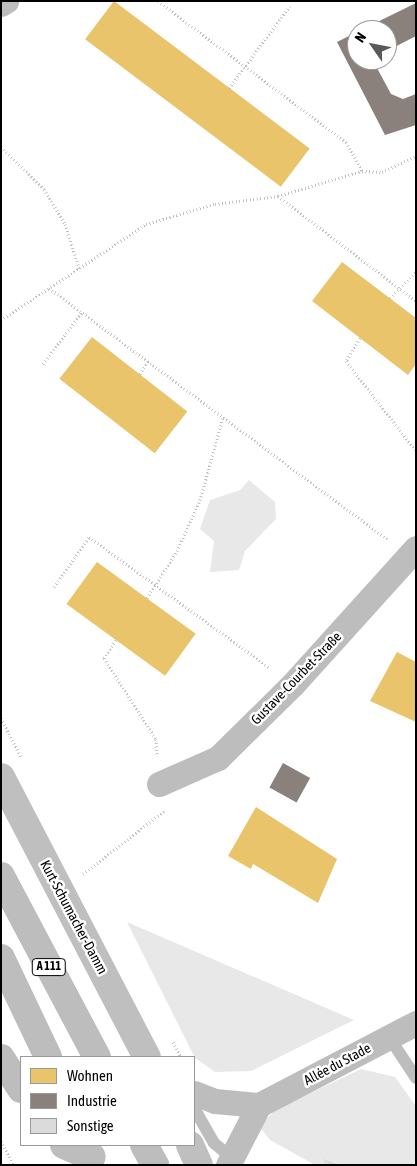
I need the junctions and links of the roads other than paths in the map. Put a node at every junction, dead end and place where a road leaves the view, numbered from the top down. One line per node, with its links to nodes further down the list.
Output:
1 (6, 1): 2 (street)
2 (1, 4)
3 (412, 552): 5 (street, Gustave-Courbet-Straße)
4 (1, 777): 12 (main road, Kurt-Schumacher-Damm)
5 (165, 794)
6 (1, 876): 11 (highway, A 111)
7 (1, 958): 10 (highway, A 111)
8 (416, 1023): 9 (street, Allée du Stade)
9 (389, 1037): 14 (lane); 17 (street, Allée du Stade)
10 (48, 1056)
11 (97, 1056)
12 (149, 1056)
13 (1, 1058): 15 (highway)
14 (416, 1078)
15 (20, 1088)
16 (195, 1093): 17 (street)
17 (259, 1105): 23 (street)
18 (195, 1110): 23 (lane)
19 (67, 1146): 22 (highway)
20 (145, 1146): 24 (highway)
21 (190, 1146): 25 (main road)
22 (92, 1156)
23 (233, 1162)
24 (155, 1165)
25 (199, 1165)

